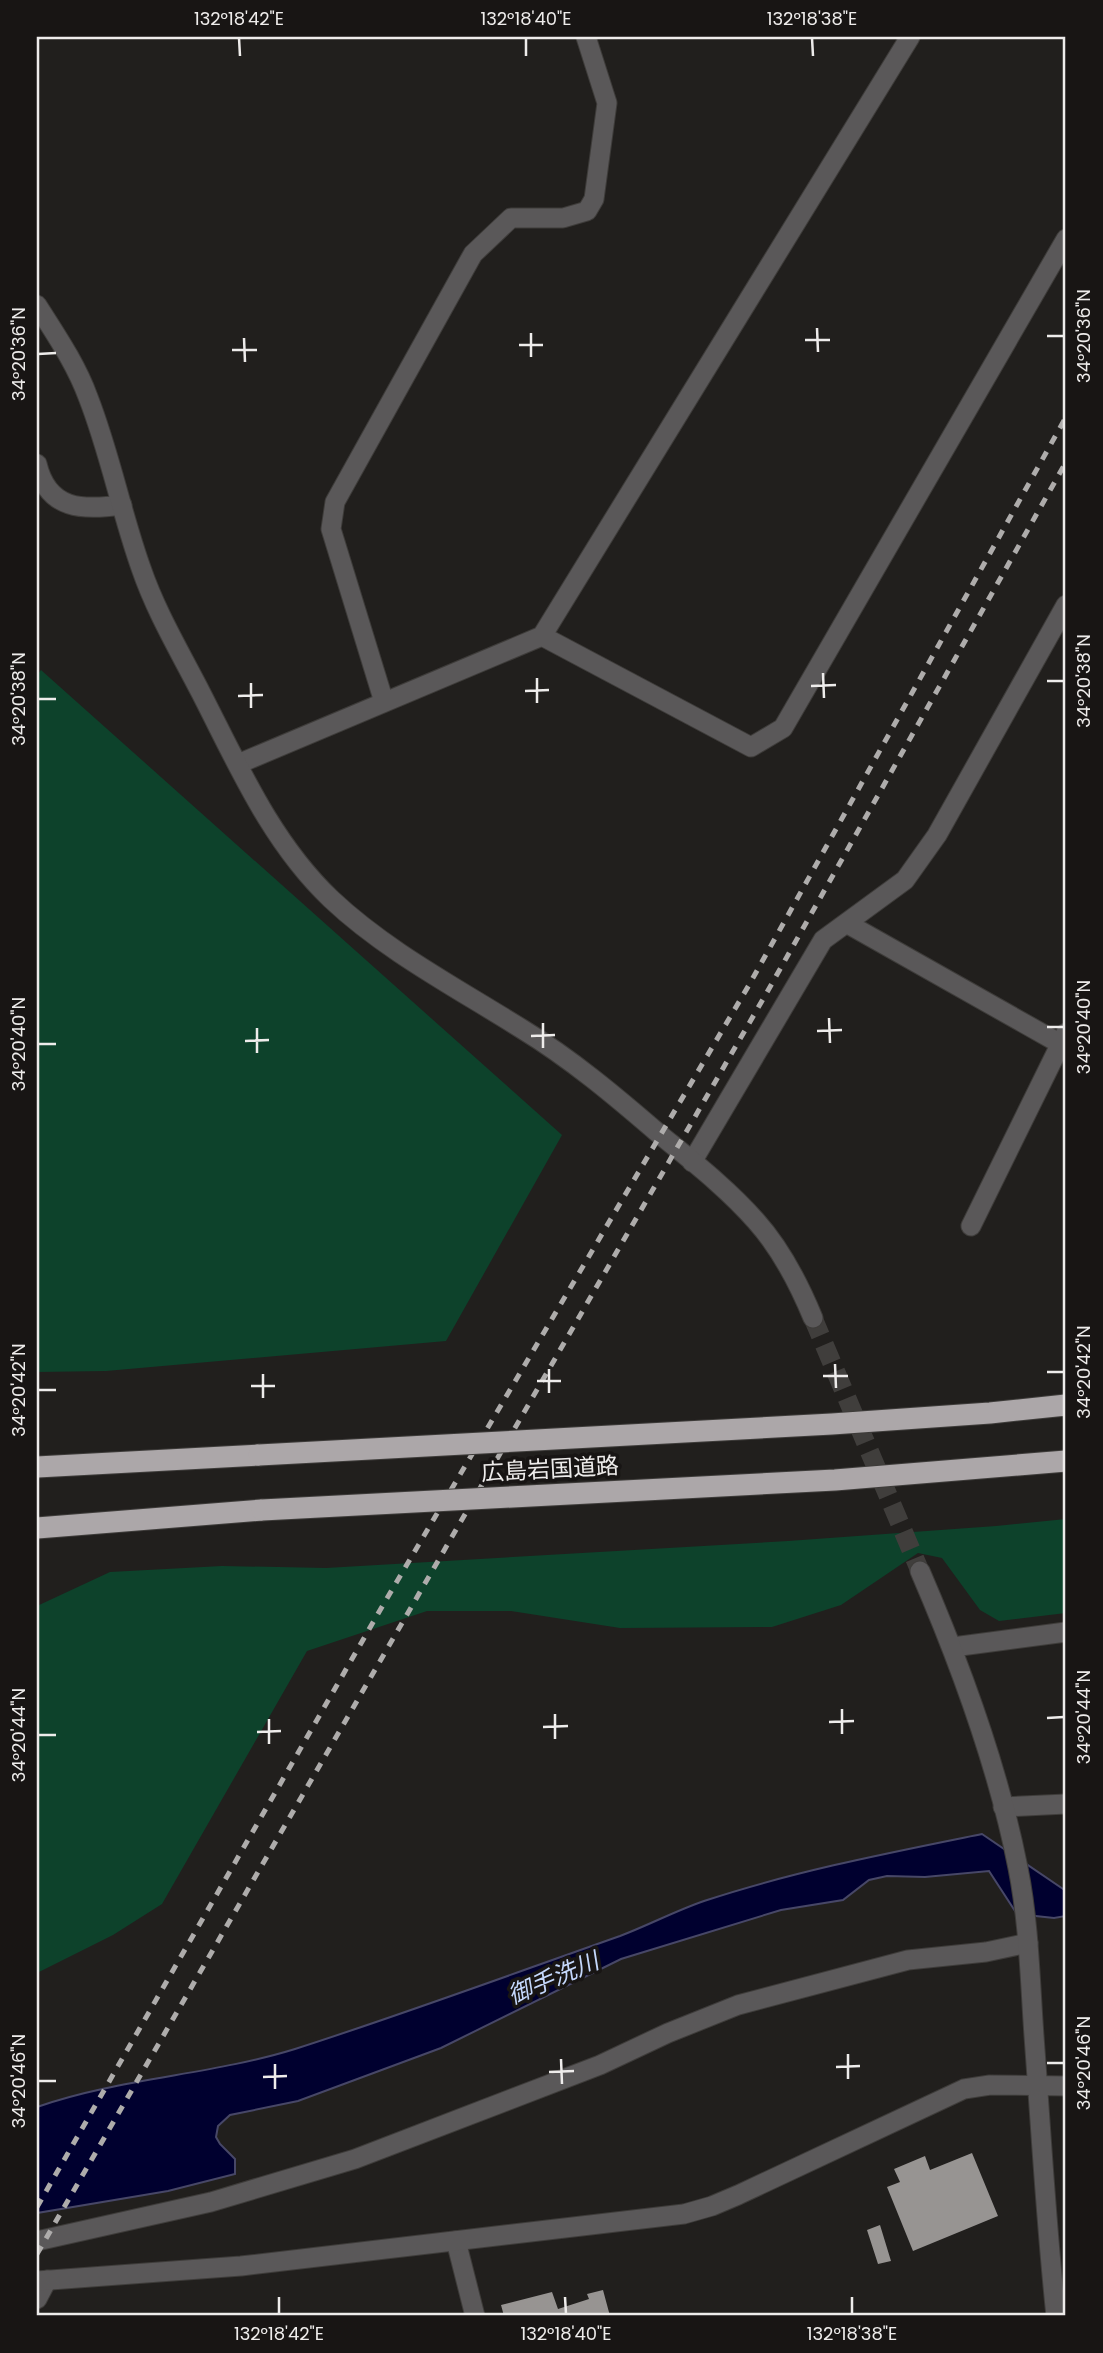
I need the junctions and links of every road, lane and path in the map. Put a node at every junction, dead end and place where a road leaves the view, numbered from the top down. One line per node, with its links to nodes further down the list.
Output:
1 (587, 37): 9 (street)
2 (910, 37): 8 (street)
3 (1066, 239): 8 (street)
4 (37, 305): 6 (street)
5 (37, 464): 6 (street)
6 (122, 506): 10 (street)
7 (1066, 605): 11 (street)
8 (542, 636): 9 (street)
9 (384, 702): 10 (street)
10 (238, 764): 13 (street)
11 (848, 924): 12 (street); 13 (street)
12 (1064, 1041): 14 (street)
13 (692, 1161): 15 (street)
14 (971, 1226)
15 (813, 1318)
16 (1066, 1405): 18 (highway, 広島岩国道路, bridge)
17 (1066, 1461): 19 (highway, 広島岩国道路, bridge)
18 (37, 1467)
19 (37, 1528)
20 (920, 1571): 22 (street)
21 (1066, 1632): 22 (street)
22 (953, 1647): 24 (street)
23 (1066, 1804): 24 (street)
24 (1003, 1807): 25 (street)
25 (1028, 1944): 26 (street); 28 (street)
26 (1038, 2085): 27 (street); 29 (street); 33 (street)
27 (1066, 2085)
28 (37, 2241)
29 (456, 2241): 30 (street); 32 (street)
30 (42, 2281): 31 (street)
31 (37, 2299)
32 (475, 2316)
33 (1056, 2316)

